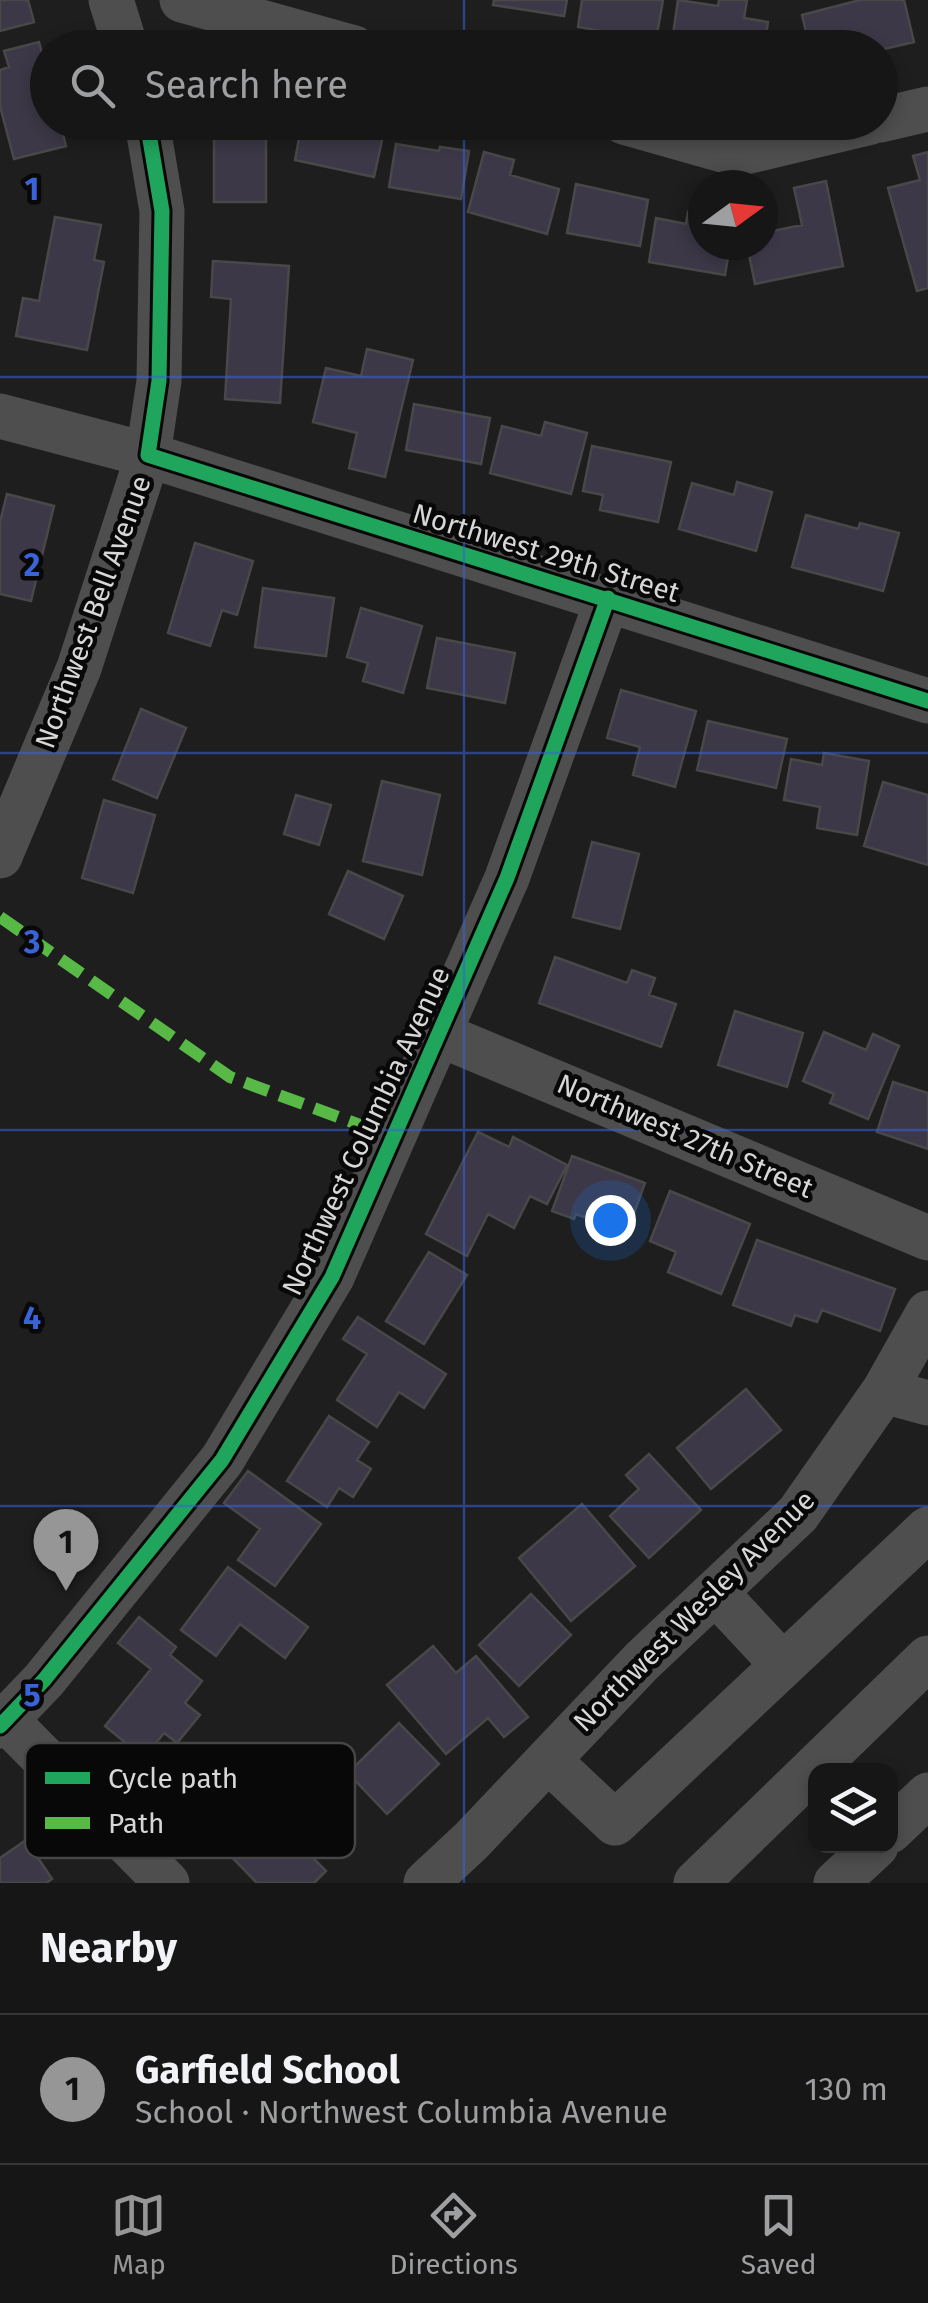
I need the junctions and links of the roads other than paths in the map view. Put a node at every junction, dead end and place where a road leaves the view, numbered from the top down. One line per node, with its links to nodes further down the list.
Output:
1 (111, 0): 3 (street)
2 (182, 0): 4 (street)
3 (120, 30)
4 (290, 30)
5 (928, 109): 6 (street)
6 (898, 116)
7 (150, 140): 11 (street, Northwest Bell Avenue)
8 (688, 140): 9 (street)
9 (795, 140)
10 (0, 416): 11 (street, Northwest 29th Street)
11 (148, 456): 12 (street, Northwest 29th Street); 14 (street, Northwest Bell Avenue)
12 (608, 598): 13 (street, Northwest 29th Street); 15 (street, Northwest Columbia Avenue)
13 (928, 701)
14 (0, 856)
15 (441, 1034): 16 (street, Northwest 27th Street); 24 (street, Northwest Columbia Avenue)
16 (928, 1238)
17 (928, 1313): 18 (street, Northwest Wesley Avenue)
18 (884, 1391): 19 (street); 21 (street, Northwest Wesley Avenue)
19 (928, 1403)
20 (928, 1529): 23 (street)
21 (715, 1592): 23 (street); 26 (street, Northwest Wesley Avenue)
22 (928, 1658): 33 (street)
23 (784, 1665): 26 (street)
24 (3, 1723): 25 (street)
25 (25, 1744)
26 (548, 1760): 32 (street, Northwest Wesley Avenue)
27 (928, 1795): 28 (street)
28 (898, 1823)
29 (868, 1853): 34 (street)
30 (142, 1858): 31 (street)
31 (168, 1883)
32 (426, 1883)
33 (696, 1883)
34 (836, 1883)

